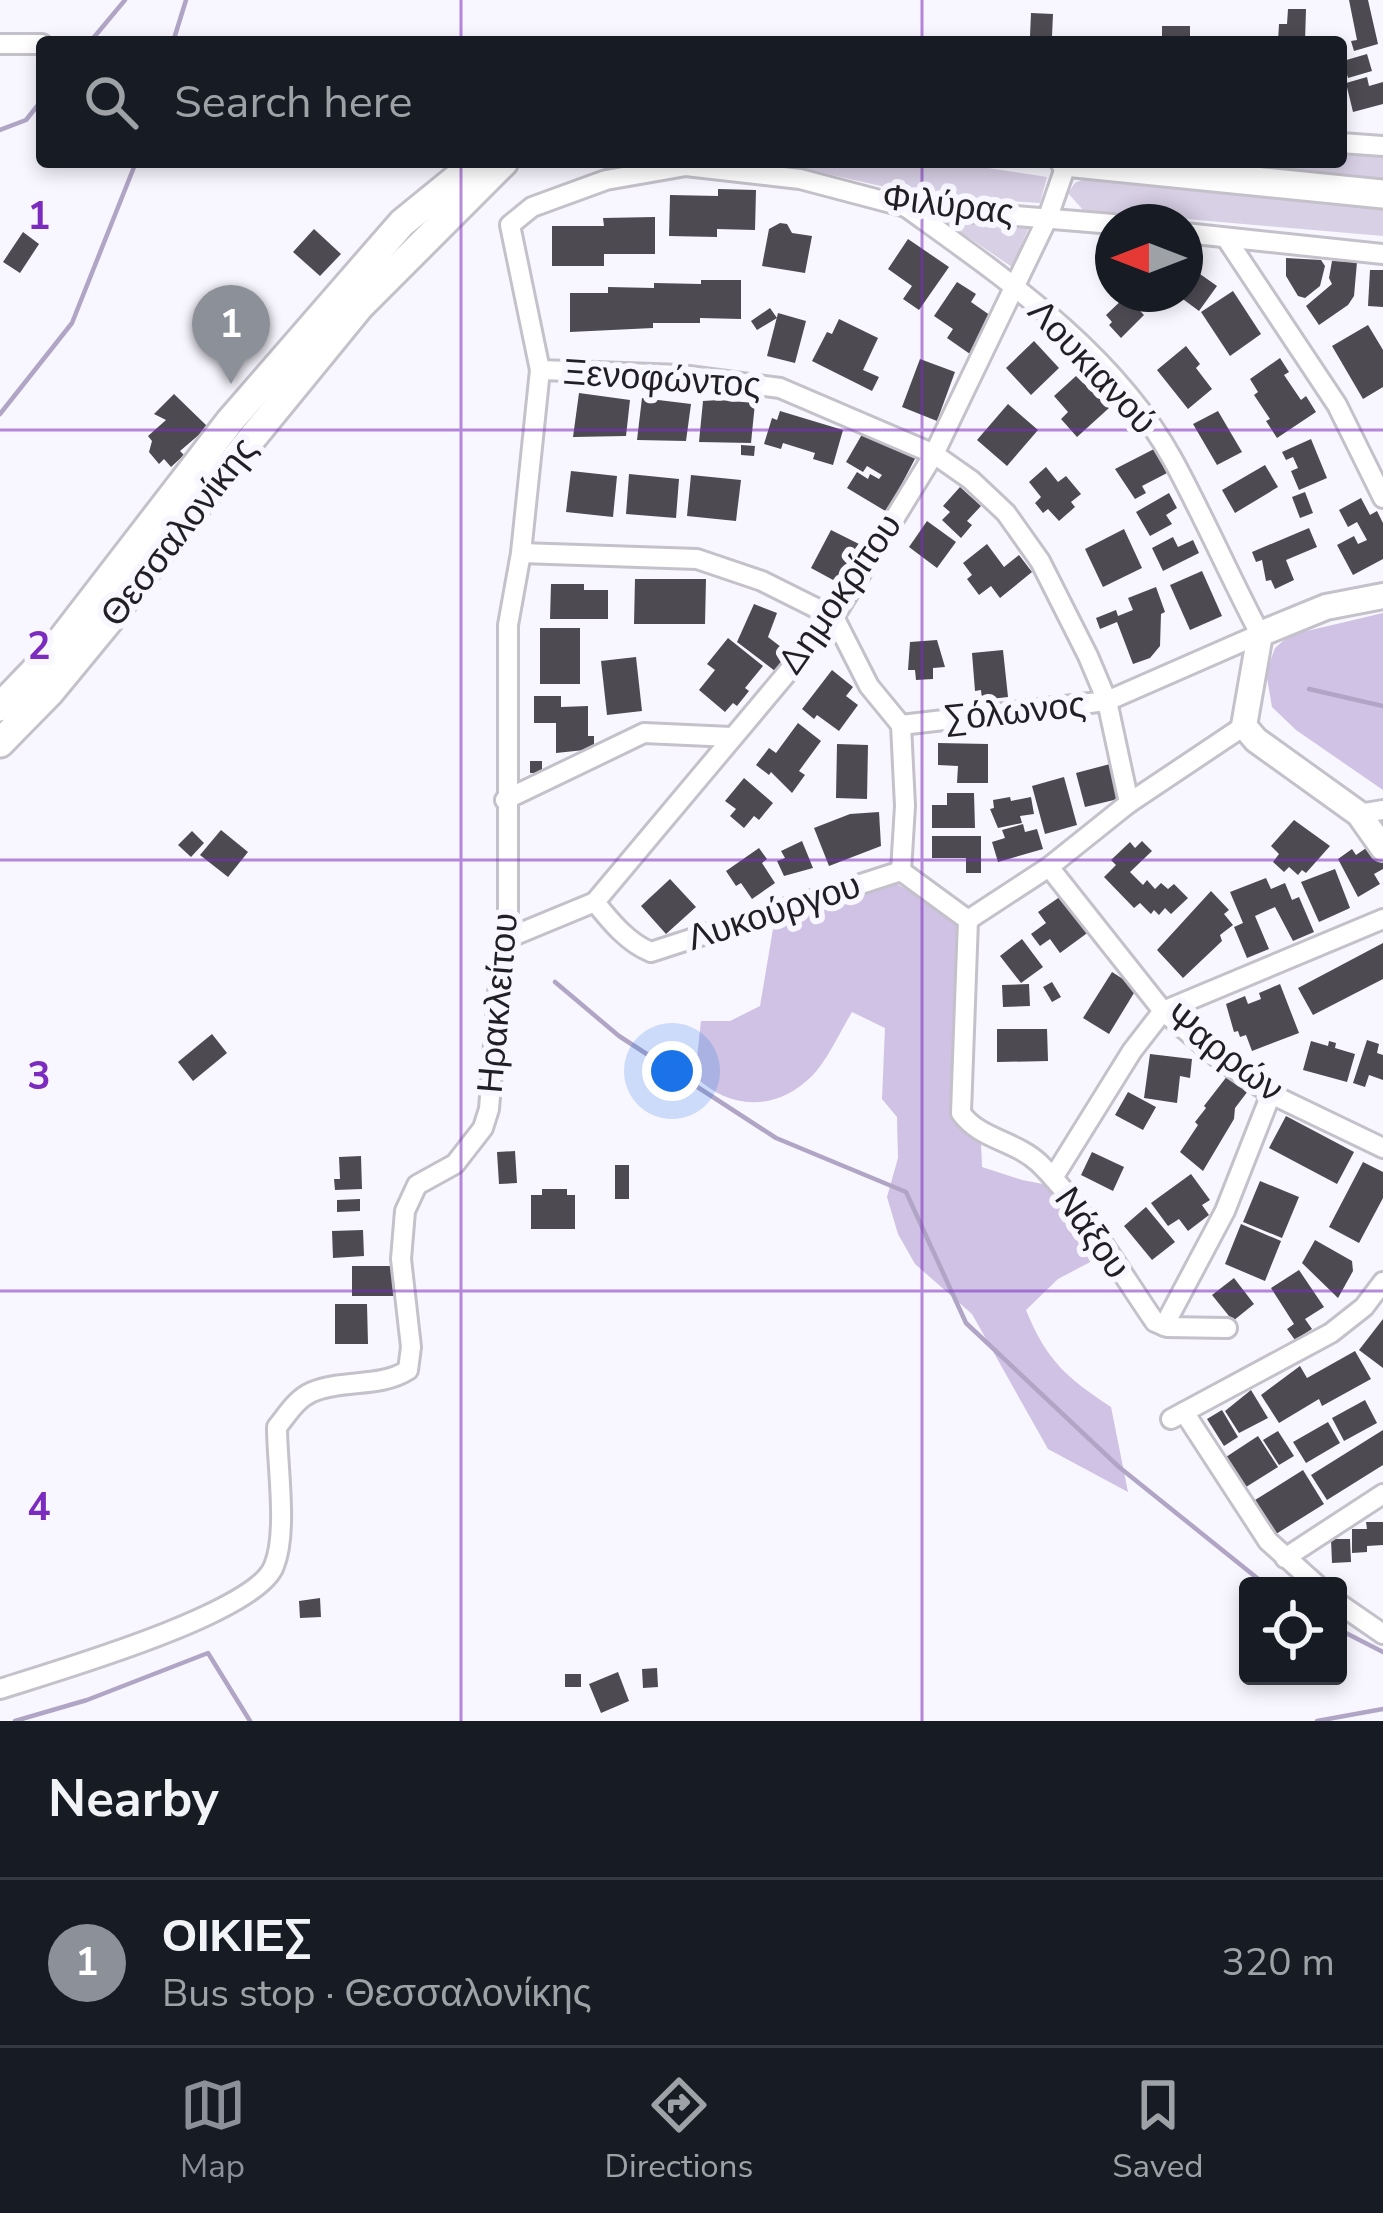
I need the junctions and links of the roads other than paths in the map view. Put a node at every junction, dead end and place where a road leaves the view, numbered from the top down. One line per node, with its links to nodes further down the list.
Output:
1 (0, 44): 2 (street)
2 (36, 44)
3 (1347, 143): 4 (street)
4 (1383, 146)
5 (484, 168): 29 (main road, Θεσσαλονίκης)
6 (494, 168): 33 (main road, Θεσσαλονίκης)
7 (675, 168): 16 (street, Φιλύρας)
8 (704, 168): 13 (street, Φιλύρας)
9 (1064, 168): 14 (street, Δημοκρίτου)
10 (1176, 168): 11 (main road)
11 (1231, 171): 12 (main road)
12 (1383, 194)
13 (905, 207): 14 (street, Φιλύρας); 20 (street, Λουκιανού)
14 (1048, 217): 15 (street, Φιλύρας); 20 (street, Δημοκρίτου)
15 (1095, 222)
16 (510, 225): 21 (street, Ηρακλείτου)
17 (1203, 235): 18 (street)
18 (1226, 238): 19 (street); 23 (street)
19 (1383, 254)
20 (1016, 286): 22 (street, Δημοκρίτου); 27 (street, Λουκιανού)
21 (540, 370): 22 (street, Ξενοφώντος); 24 (street, Ηρακλείτου)
22 (934, 454): 26 (street, Δημοκρίτου); 28 (street, Ξενοφώντος)
23 (1383, 498)
24 (521, 553): 26 (street); 34 (street, Ηρακλείτου)
25 (1383, 596): 27 (street)
26 (834, 617): 30 (street); 32 (street, Δημοκρίτου)
27 (1260, 634): 28 (street, Σόλωνος); 31 (street)
28 (1107, 701): 30 (street, Σόλωνος); 35 (street, Ξενοφώντος)
29 (0, 707)
30 (901, 724): 39 (street)
31 (1244, 726): 35 (street); 36 (street)
32 (731, 737): 34 (street); 40 (street, Δημοκρίτου)
33 (0, 743)
34 (505, 800): 43 (street, Ηρακλείτου)
35 (1129, 803): 38 (street)
36 (1371, 812): 37 (street)
37 (1383, 848)
38 (1049, 867): 42 (street); 44 (street, Ψαρρών)
39 (901, 871): 40 (street, Λυκούργου); 42 (street)
40 (595, 902): 43 (street, Δημοκρίτου)
41 (1383, 919): 44 (street)
42 (968, 920): 47 (street, Νάξου)
43 (508, 938): 56 (street, Ηρακλείτου)
44 (1163, 1011): 45 (street, Ψαρρών); 47 (street)
45 (1271, 1094): 46 (street, Ψαρρών); 49 (street)
46 (1383, 1148)
47 (1053, 1178): 49 (street, Νάξου)
48 (1383, 1282): 52 (street)
49 (1164, 1326): 50 (street)
50 (1227, 1328)
51 (1383, 1495): 52 (street)
52 (1285, 1558): 53 (street)
53 (1307, 1577)
54 (1347, 1609): 55 (street)
55 (1383, 1634)
56 (0, 1689)

